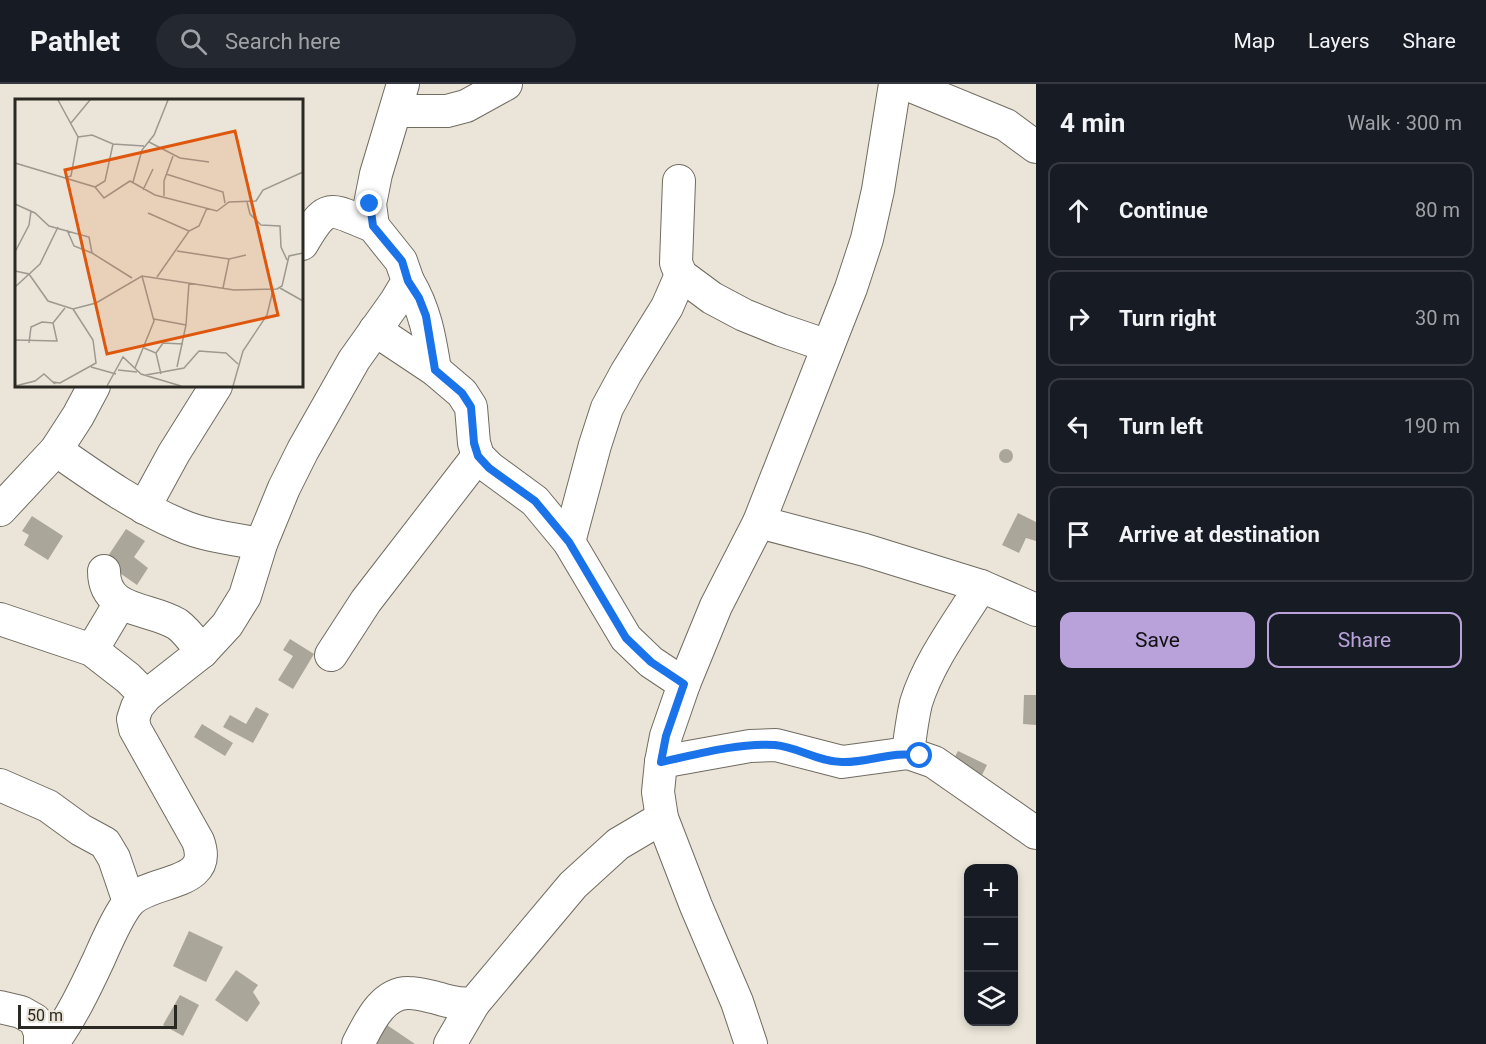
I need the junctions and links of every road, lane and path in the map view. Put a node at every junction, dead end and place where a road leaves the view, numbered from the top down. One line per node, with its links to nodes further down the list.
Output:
1 (506, 84): 4 (street)
2 (895, 84): 12 (street)
3 (906, 84): 5 (street)
4 (400, 97): 7 (street)
5 (1036, 147)
6 (680, 180): 9 (street)
7 (373, 226): 8 (street); 10 (street)
8 (303, 242)
9 (681, 275): 12 (street); 21 (street)
10 (408, 281): 11 (street); 13 (street)
11 (375, 330): 13 (street); 22 (street)
12 (828, 346): 20 (street)
13 (435, 370): 17 (street)
14 (93, 387): 16 (street)
15 (215, 387): 18 (street)
16 (56, 450): 18 (street); 19 (street)
17 (478, 456): 21 (street); 30 (street)
18 (144, 508): 22 (street)
19 (0, 510)
20 (759, 522): 24 (street); 31 (street)
21 (569, 542): 31 (street)
22 (261, 544): 29 (street)
23 (104, 571): 25 (street)
24 (981, 586): 26 (street); 33 (street)
25 (120, 603): 28 (street); 29 (street)
26 (1036, 610)
27 (0, 619): 28 (street)
28 (92, 650): 32 (street)
29 (201, 652): 32 (street)
30 (331, 654)
31 (684, 684): 34 (street)
32 (146, 696): 38 (street)
33 (908, 753): 34 (street); 37 (street)
34 (661, 762): 36 (street)
35 (0, 785): 38 (street)
36 (662, 818): 39 (street); 44 (street)
37 (1036, 833)
38 (129, 902): 41 (street)
39 (474, 1003): 42 (street); 43 (street)
40 (0, 1006): 41 (street)
41 (48, 1033)
42 (358, 1044)
43 (450, 1044)
44 (751, 1044)

